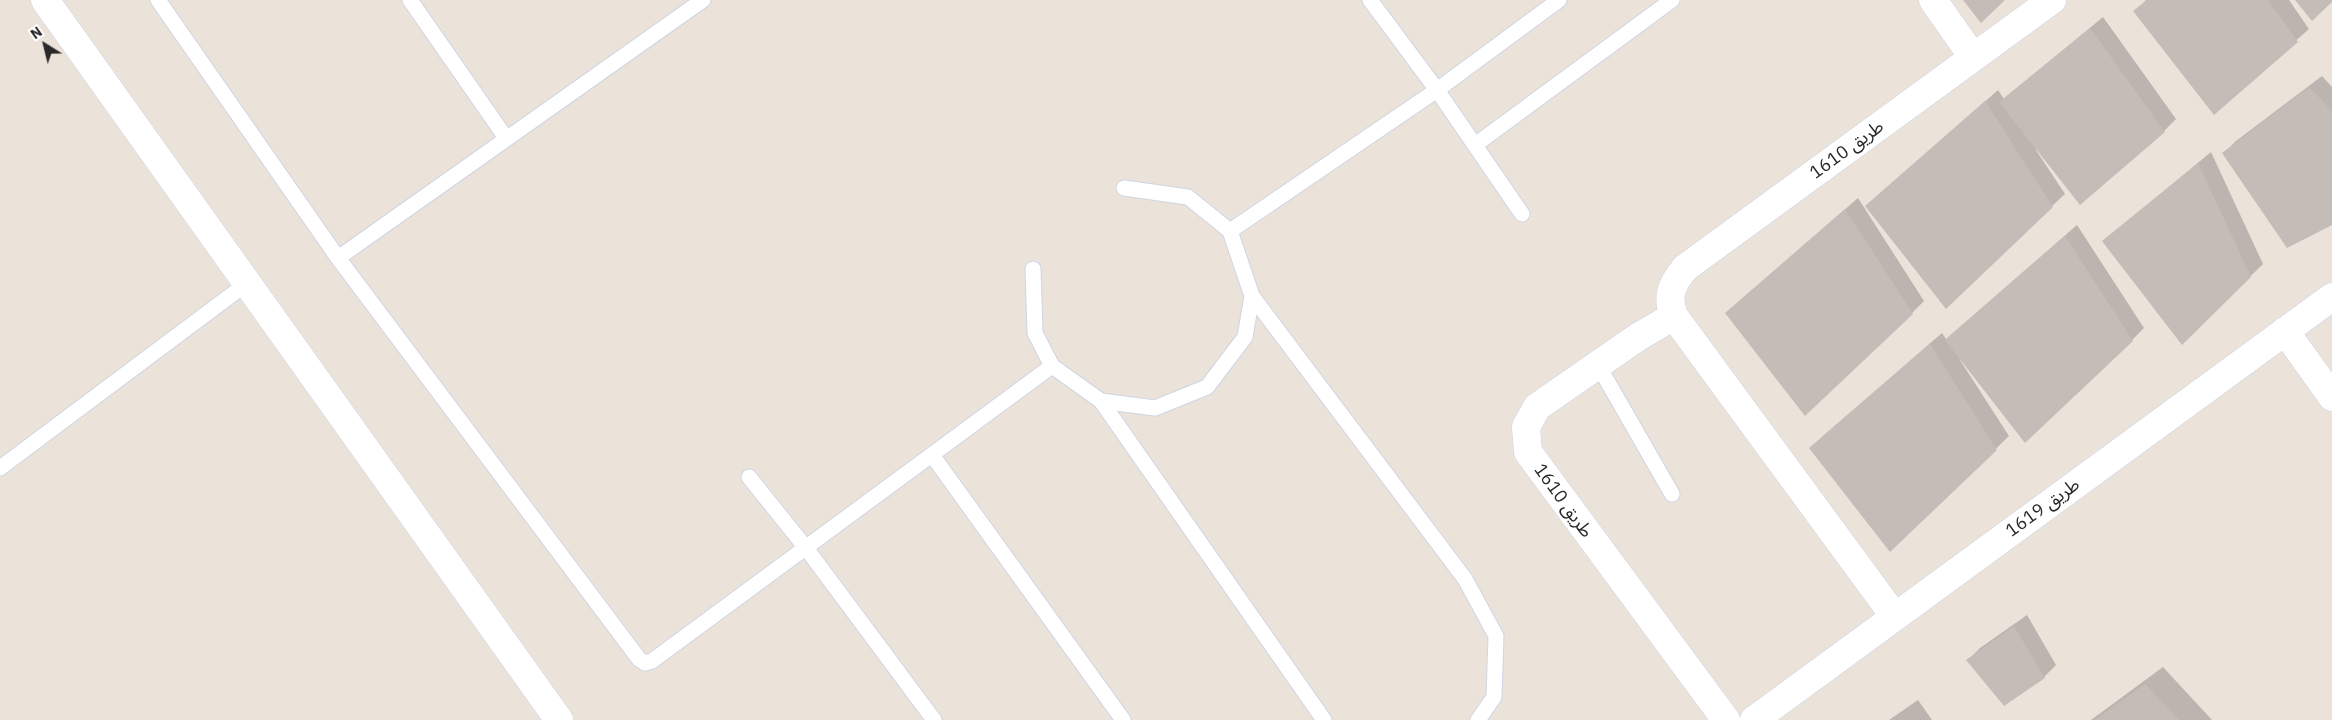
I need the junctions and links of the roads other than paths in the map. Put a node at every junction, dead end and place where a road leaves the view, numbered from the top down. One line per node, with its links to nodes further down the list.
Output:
1 (45, 0): 19 (street)
2 (158, 0): 17 (lane)
3 (410, 0): 12 (lane)
4 (703, 0): 12 (lane)
5 (1370, 0): 11 (lane)
6 (1559, 0): 11 (lane)
7 (1672, 0): 13 (lane)
8 (1933, 0): 10 (street)
9 (2052, 0): 10 (street, طريق 1610)
10 (1973, 57): 22 (street, طريق 1610)
11 (1437, 90): 13 (lane); 16 (lane)
12 (506, 138): 17 (lane)
13 (1475, 145): 15 (lane)
14 (1124, 188): 16 (lane)
15 (1522, 214)
16 (1230, 231): 20 (lane)
17 (338, 258): 32 (lane)
18 (1033, 269): 25 (lane)
19 (246, 284): 29 (lane); 34 (street)
20 (1252, 296): 27 (lane); 38 (lane)
21 (2332, 296): 23 (street, طريق 1619)
22 (1674, 316): 24 (street, طريق 1610); 33 (street, طريق 1610)
23 (2285, 331): 26 (street); 33 (street, طريق 1619)
24 (1598, 365): 31 (lane); 39 (street, طريق 1610)
25 (1052, 366): 27 (lane); 28 (lane)
26 (2332, 397)
27 (1100, 401): 37 (lane)
28 (932, 455): 32 (lane); 36 (lane)
29 (0, 468)
30 (749, 477): 32 (lane)
31 (1672, 494)
32 (806, 548): 35 (lane)
33 (1895, 617): 40 (street, طريق 1619)
34 (559, 720)
35 (934, 720)
36 (1123, 720)
37 (1324, 720)
38 (1478, 720)
39 (1726, 720)
40 (1754, 720)

